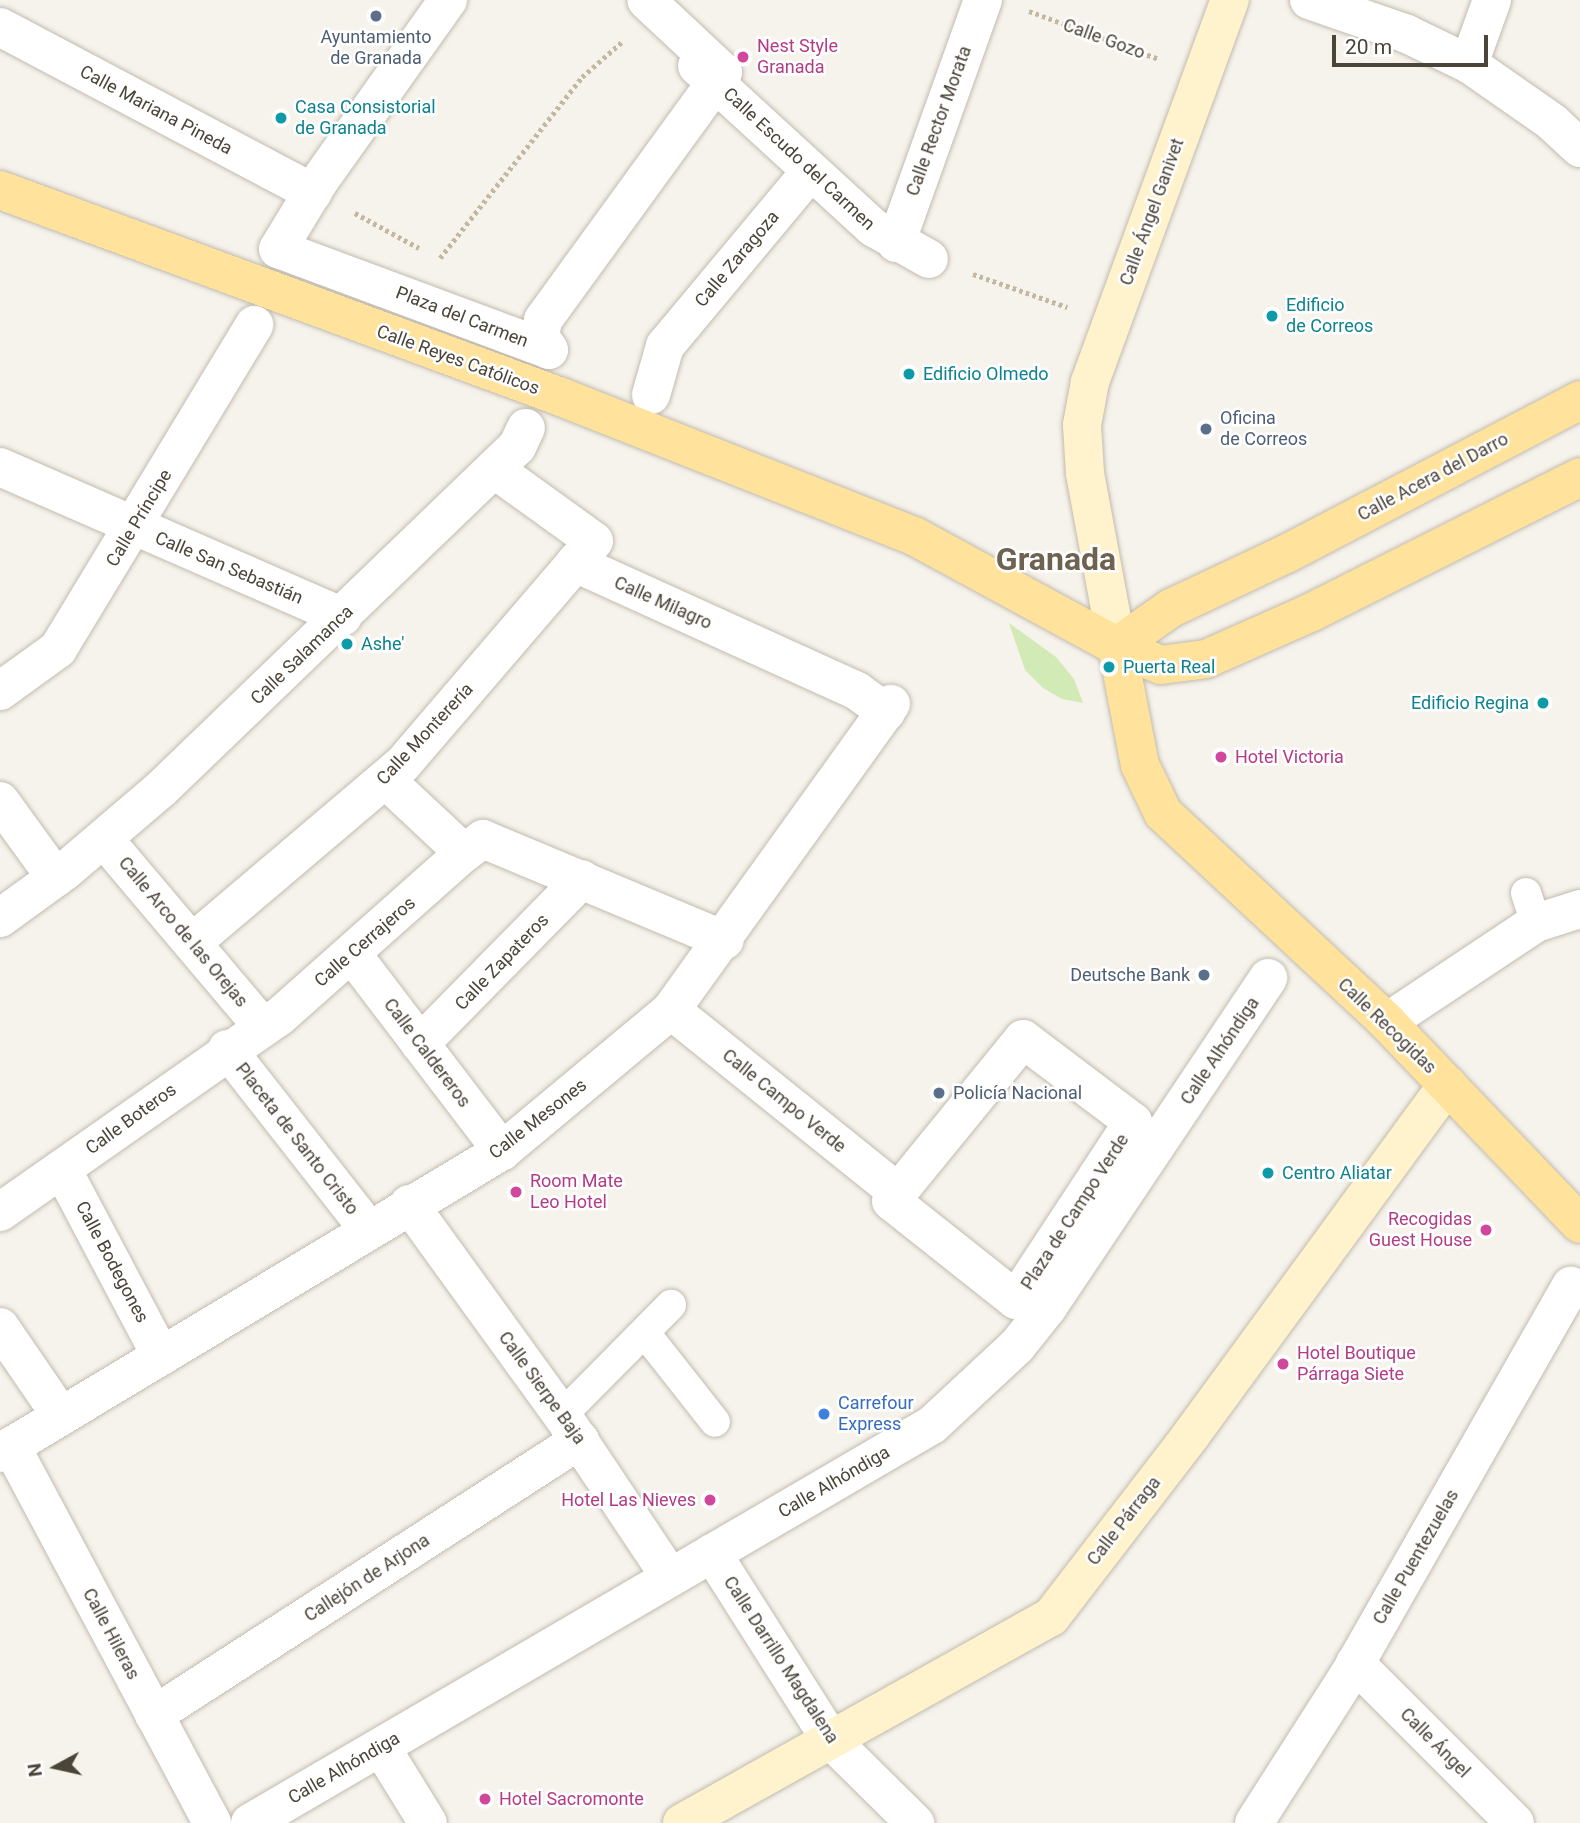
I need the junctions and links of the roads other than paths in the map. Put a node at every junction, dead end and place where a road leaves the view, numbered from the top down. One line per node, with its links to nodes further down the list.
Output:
1 (448, 0): 13 (street, Plaza del Carmen)
2 (1230, 0): 25 (street, Calle Ángel Ganivet)
3 (1309, 0): 8 (street)
4 (1492, 0): 8 (street)
5 (998, 1): 14 (street, Calle Rector Morata)
6 (645, 6): 9 (street, Calle Escudo del Carmen)
7 (0, 27): 13 (street, Calle Mariana Pineda)
8 (1469, 64): 10 (street)
9 (716, 82): 11 (street, Calle Escudo del Carmen); 13 (street, Plaza del Carmen)
10 (1580, 148)
11 (810, 172): 14 (street, Calle Escudo del Carmen); 16 (street, Calle Zaragoza)
12 (0, 190): 25 (main road, Calle Reyes Católicos)
13 (313, 193)
14 (912, 251)
15 (254, 325): 22 (street, Calle Príncipe)
16 (651, 395)
17 (1580, 400): 25 (main road, Calle Acera del Darro)
18 (526, 428): 20 (street, Calle Salamanca)
19 (0, 467): 22 (street, Calle San Sebastián)
20 (494, 469): 23 (street); 24 (street, Calle Salamanca)
21 (1580, 477): 25 (main road, Calle Reyes Católicos)
22 (133, 528): 24 (street, Calle San Sebastián); 26 (street, Calle Príncipe)
23 (575, 563): 27 (street, Calle Milagro); 28 (street, Calle Monterería)
24 (343, 617): 30 (street, Calle Salamanca)
25 (1117, 646): 41 (main road, Calle Recogidas)
26 (0, 691)
27 (889, 708): 36 (street, Calle Mesones)
28 (386, 780): 31 (street); 37 (street, Calle Monterería)
29 (0, 801): 32 (street)
30 (104, 839): 32 (street, Calle Salamanca); 37 (street, Calle Arco de las Orejas)
31 (464, 853): 33 (street); 38 (street, Calle Cerrajeros)
32 (61, 874): 35 (street, Calle Salamanca)
33 (582, 879): 36 (street); 43 (street, Calle Zapateros)
34 (1580, 909): 41 (street)
35 (0, 918)
36 (725, 940): 40 (street, Calle Mesones)
37 (193, 942): 42 (street, Calle Arco de las Orejas)
38 (352, 954): 42 (street, Calle Cerrajeros); 43 (street, Calle Caldereros)
39 (1268, 978): 62 (street, Calle Alhóndiga)
40 (671, 1010): 46 (street, Calle Mesones); 48 (street, Calle Campo Verde)
41 (1387, 1022): 45 (main road, Calle Recogidas)
42 (262, 1026): 44 (street, Calle Boteros)
43 (420, 1044): 46 (street, Calle Caldereros)
44 (226, 1049): 47 (street, Calle Boteros); 52 (street, Placeta de Santo Cristo)
45 (1447, 1084): 51 (main road, Calle Recogidas); 66 (street, Calle Párraga)
46 (502, 1151): 49 (street, Calle Mesones)
47 (62, 1169): 50 (street, Calle Boteros); 57 (street, Calle Bodegones)
48 (897, 1192): 48 (street, Plaza de Campo Verde)
49 (409, 1204): 52 (street, Calle Mesones); 60 (street, Calle Sierpe Baja)
50 (0, 1212)
51 (1580, 1224)
52 (368, 1229): 57 (street, Calle Mesones)
53 (1571, 1286): 64 (street, Calle Puentezuelas)
54 (671, 1305): 56 (lane)
55 (0, 1327): 58 (street)
56 (645, 1333): 59 (lane); 60 (lane)
57 (161, 1356): 58 (street, Calle Mesones)
58 (61, 1416): 61 (street, Calle Mesones)
59 (715, 1422)
60 (571, 1427): 63 (street, Calle Sierpe Baja); 65 (street, Callejón de Arjona)
61 (6, 1449): 65 (street, Calle Hileras)
62 (712, 1553): 63 (street, Calle Alhóndiga); 66 (street, Calle Darrillo Magdalena)
63 (670, 1577): 67 (street, Calle Alhóndiga)
64 (1355, 1663): 73 (street, Calle Puentezuelas); 74 (street, Calle Ángel)
65 (154, 1715): 68 (street, Calle Hileras)
66 (830, 1739): 71 (street, Calle Párraga); 72 (street, Calle Darrillo Magdalena)
67 (381, 1746): 69 (street, Calle Alhóndiga); 70 (street)
68 (212, 1823)
69 (250, 1823)
70 (428, 1823)
71 (682, 1823)
72 (915, 1823)
73 (1254, 1823)
74 (1515, 1823)

